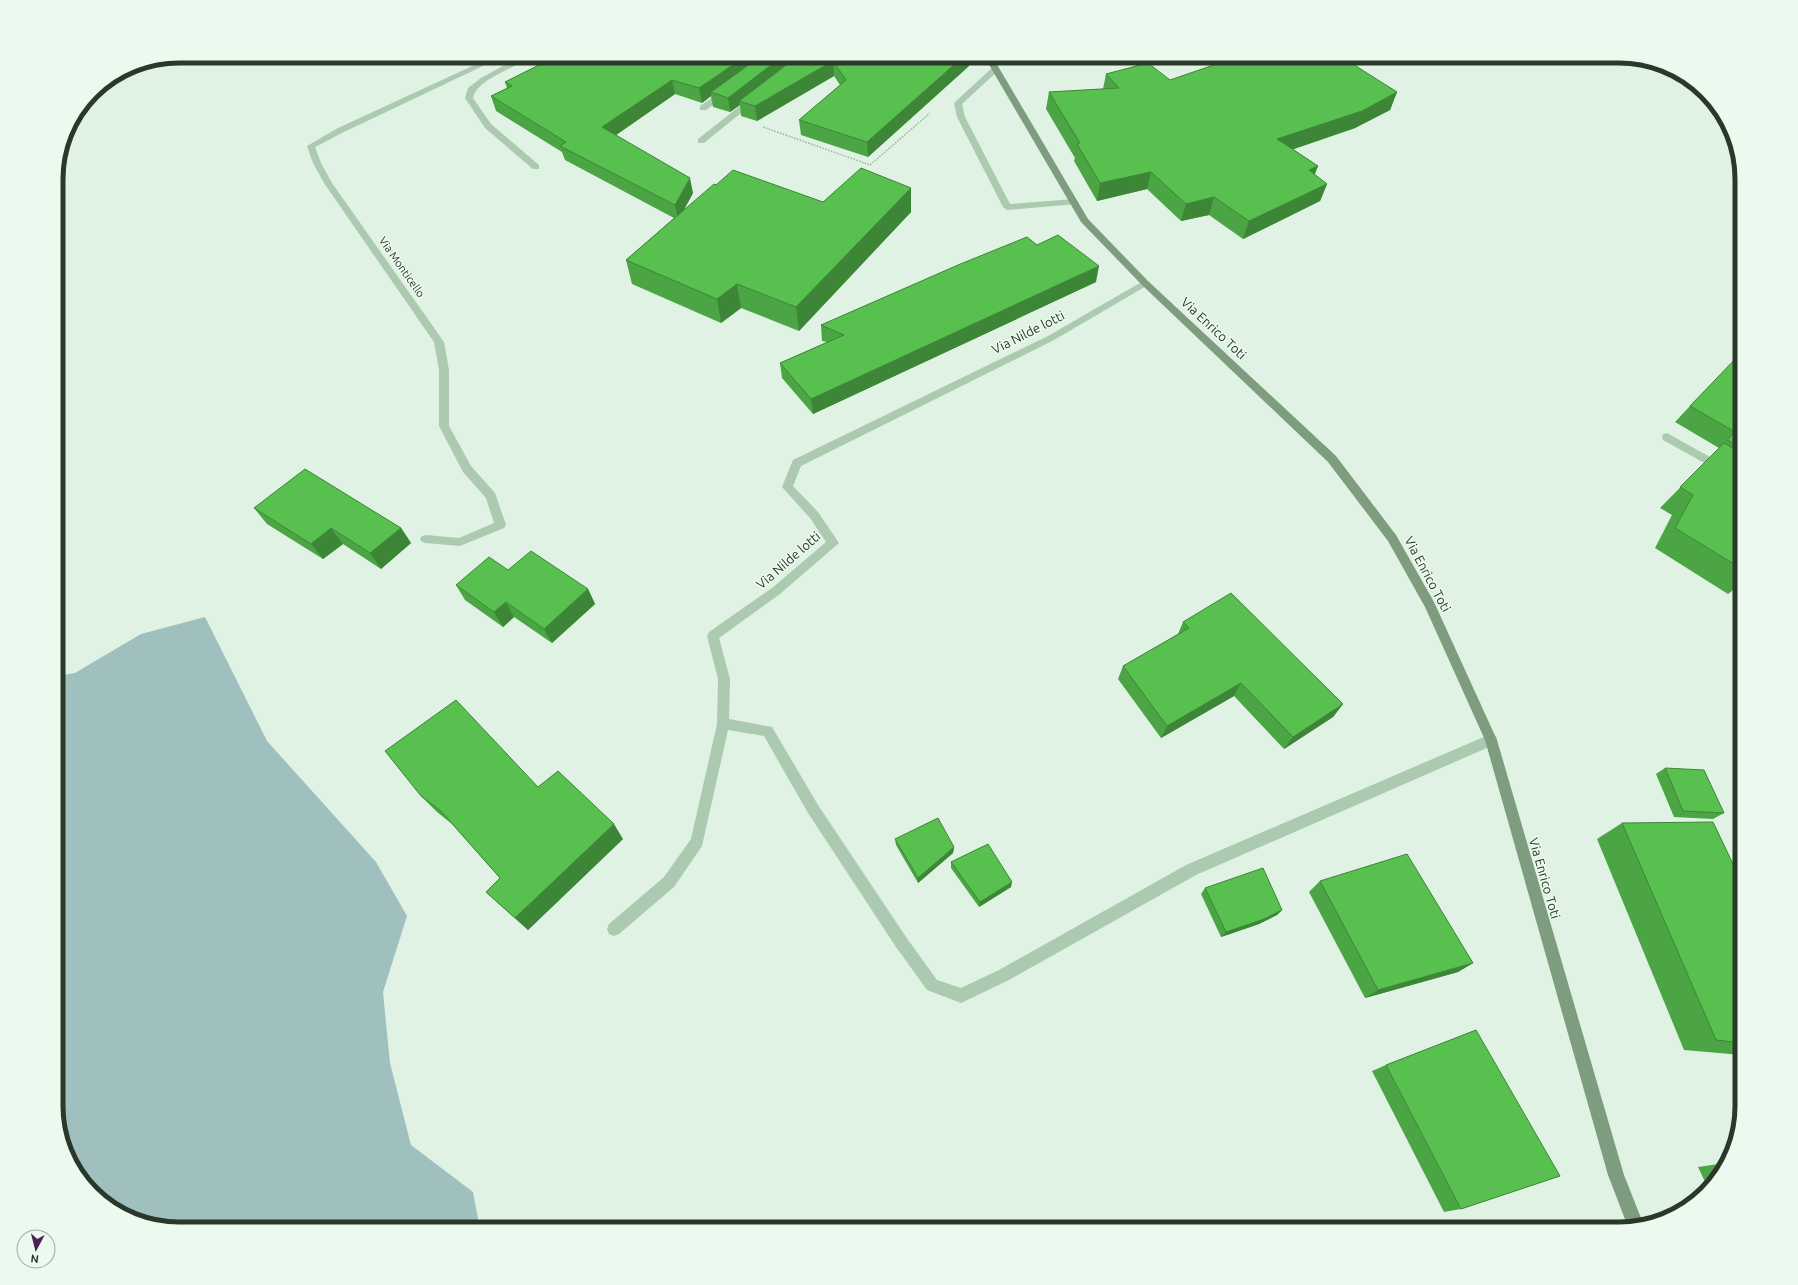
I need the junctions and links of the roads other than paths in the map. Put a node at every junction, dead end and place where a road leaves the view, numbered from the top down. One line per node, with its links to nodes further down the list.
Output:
1 (485, 63): 14 (street, Via Monticello)
2 (514, 63): 9 (street)
3 (992, 63): 4 (street, Via Enrico Toti)
4 (996, 69): 10 (street, Via Enrico Toti); 10 (street)
5 (734, 87): 7 (street)
6 (763, 93): 8 (street)
7 (703, 108)
8 (701, 141)
9 (536, 167)
10 (1074, 202): 11 (street, Via Enrico Toti)
11 (1145, 283): 15 (street, Via Nilde lotti); 16 (street, Via Enrico Toti)
12 (1667, 437): 13 (street)
13 (1735, 476)
14 (426, 539)
15 (723, 724): 16 (street); 17 (street, Via Nilde lotti)
16 (1491, 740): 18 (street, Via Enrico Toti)
17 (614, 929)
18 (1634, 1221)

